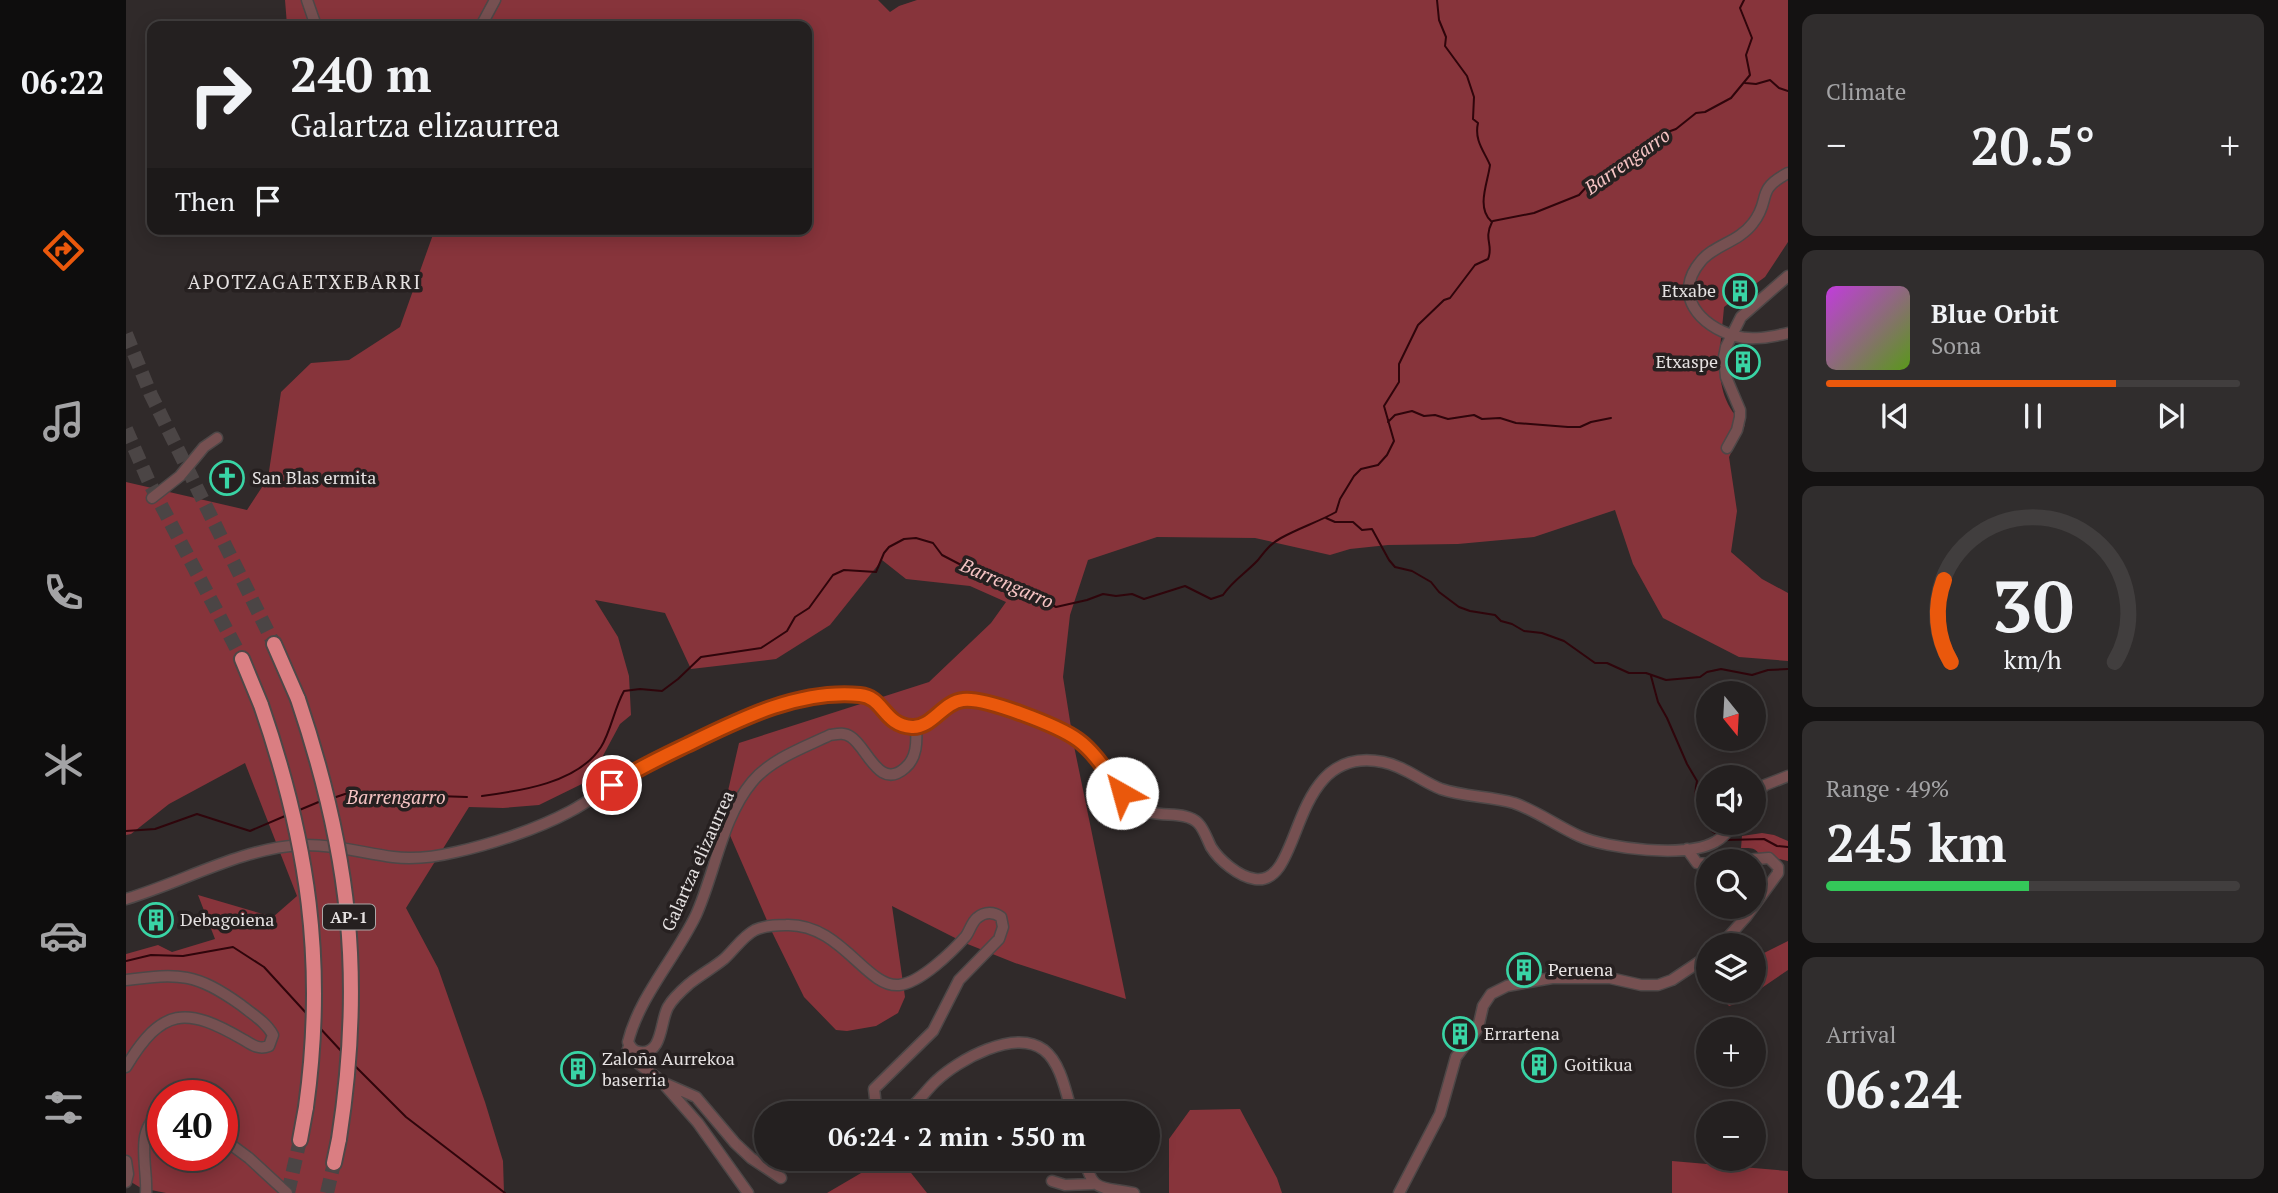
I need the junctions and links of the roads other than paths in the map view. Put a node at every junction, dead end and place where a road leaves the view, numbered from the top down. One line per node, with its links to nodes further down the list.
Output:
1 (307, 0): 3 (street)
2 (495, 0): 4 (street)
3 (314, 21)
4 (484, 21)
5 (1788, 173): 8 (street)
6 (1788, 276): 8 (street)
7 (1788, 333): 8 (street)
8 (1733, 336): 10 (street)
9 (217, 438): 11 (street)
10 (1727, 448)
11 (152, 498)
12 (274, 644): 37 (highway, AP-1, bridge)
13 (242, 659): 34 (highway, AP-1, bridge)
14 (916, 727): 18 (street); 22 (street); 27 (street, Galartza elizaurrea)
15 (1788, 776): 16 (street)
16 (1766, 785)
17 (1722, 835): 18 (street)
18 (1687, 849): 20 (street)
19 (1766, 858): 21 (street)
20 (1696, 862)
21 (1766, 890)
22 (126, 899)
23 (1744, 919): 24 (street)
24 (1732, 933)
25 (1696, 964): 47 (street)
26 (126, 980): 28 (street)
27 (629, 1046): 29 (street); 30 (street)
28 (126, 1067)
29 (660, 1082): 39 (street); 45 (street)
30 (875, 1101)
31 (918, 1101): 32 (street)
32 (1068, 1101)
33 (147, 1130): 43 (street)
34 (300, 1140)
35 (238, 1150): 44 (street)
36 (126, 1161): 41 (street)
37 (334, 1163)
38 (1086, 1171): 42 (street)
39 (781, 1178)
40 (1052, 1181): 42 (street)
41 (126, 1182)
42 (1092, 1184): 46 (street)
43 (146, 1193)
44 (287, 1193)
45 (748, 1193)
46 (1134, 1193)
47 (1399, 1193)

